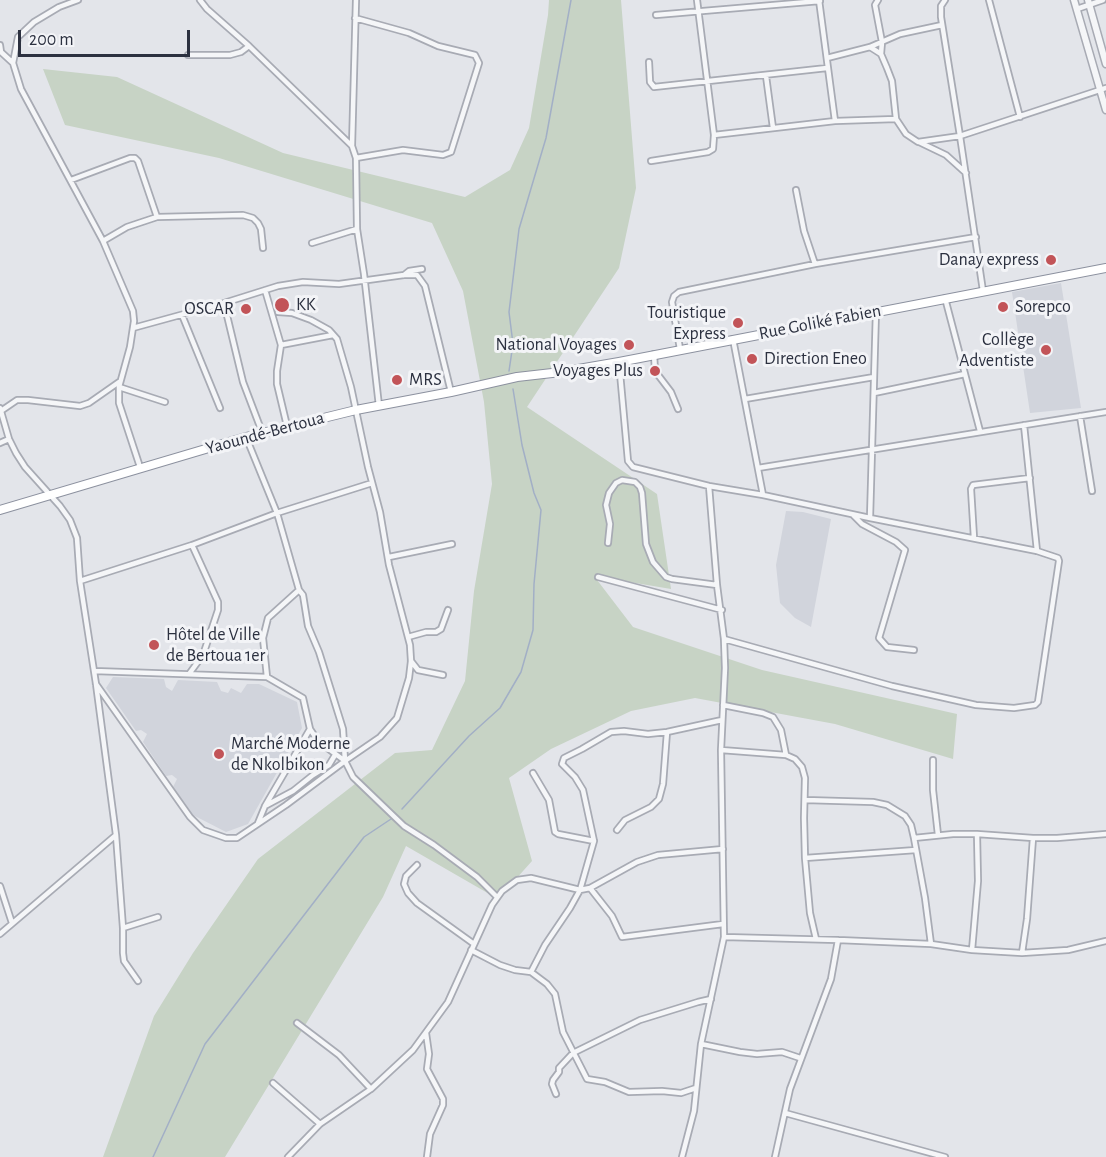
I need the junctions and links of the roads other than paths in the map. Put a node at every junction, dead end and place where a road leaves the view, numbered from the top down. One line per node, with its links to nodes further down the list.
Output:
1 (78, 0): 25 (street)
2 (200, 0): 19 (street)
3 (356, 0): 15 (street)
4 (697, 0): 13 (street)
5 (820, 0): 13 (street); 23 (street)
6 (878, 0): 17 (street)
7 (945, 0): 16 (street)
8 (989, 0): 32 (street)
9 (1074, 0): 12 (street)
10 (1105, 1): 11 (street)
11 (1088, 3): 12 (street); 26 (street)
12 (1077, 9): 30 (street)
13 (698, 11): 14 (street); 29 (street)
14 (656, 15)
15 (356, 18): 39 (street); 40 (street)
16 (942, 25): 17 (street); 37 (street)
17 (882, 42): 20 (street); 21 (street)
18 (0, 45): 25 (street)
19 (249, 46): 22 (street); 39 (street)
20 (870, 47): 21 (street); 23 (street)
21 (881, 54): 33 (street)
22 (188, 55)
23 (827, 58): 27 (street)
24 (649, 62): 29 (street)
25 (13, 63): 43 (street)
26 (1106, 64)
27 (827, 68): 28 (street); 34 (street)
28 (766, 76): 29 (street); 35 (street)
29 (707, 83): 36 (street)
30 (1103, 89): 31 (street); 32 (street)
31 (1106, 110)
32 (1020, 117): 37 (street)
33 (896, 119): 34 (street); 38 (street)
34 (835, 121): 35 (street)
35 (773, 128): 36 (street)
36 (714, 135): 41 (street)
37 (960, 136): 38 (street); 42 (street)
38 (918, 142): 42 (street)
39 (352, 146): 40 (street)
40 (356, 158): 46 (street)
41 (651, 162)
42 (966, 173): 47 (street)
43 (71, 180): 45 (street); 48 (street)
44 (796, 190): 51 (street)
45 (157, 217): 48 (street); 50 (street)
46 (357, 229): 49 (street); 55 (street)
47 (976, 237): 51 (street); 57 (street)
48 (103, 241): 63 (street)
49 (312, 243)
50 (263, 248)
51 (816, 264): 67 (street)
52 (1106, 267): 57 (highway, Rue Goliké Fabien)
53 (422, 269): 54 (street)
54 (404, 275): 55 (street); 74 (street)
55 (365, 281): 56 (street); 78 (street)
56 (265, 290): 59 (street); 66 (street)
57 (983, 291): 58 (highway, Rue Goliké Fabien)
58 (945, 298): 60 (highway, Rue Goliké Fabien); 70 (street)
59 (224, 303): 62 (street); 88 (street)
60 (876, 311): 65 (highway, Rue Goliké Fabien); 72 (street)
61 (278, 312): 64 (street)
62 (182, 315): 63 (street); 79 (street)
63 (134, 328): 73 (street)
64 (333, 335): 66 (street); 82 (street)
65 (734, 339): 67 (highway, Rue Goliké Fabien); 76 (street)
66 (281, 345): 86 (street)
67 (680, 349): 68 (highway, Rue Goliké Fabien)
68 (654, 354): 69 (highway, Rue Goliké Fabien); 80 (street)
69 (619, 362): 71 (highway, Rue Goliké Fabien); 97 (street)
70 (965, 374): 75 (street); 87 (street)
71 (534, 375): 74 (highway, Yaoundé-Bertoua)
72 (874, 377): 75 (street); 76 (street)
73 (119, 385): 77 (street); 81 (street); 93 (street)
74 (451, 392): 78 (highway, Yaoundé-Bertoua)
75 (874, 393): 92 (street)
76 (745, 399): 94 (street)
77 (165, 402)
78 (379, 406): 82 (highway, Yaoundé-Bertoua)
79 (220, 408)
80 (678, 409)
81 (0, 410): 90 (street)
82 (356, 410): 86 (highway, Yaoundé-Bertoua); 96 (street)
83 (1106, 412): 84 (street)
84 (1080, 416): 85 (street); 98 (street)
85 (1024, 425): 87 (street); 95 (street)
86 (287, 426): 88 (highway, Yaoundé-Bertoua)
87 (980, 431): 92 (street)
88 (262, 432): 89 (highway, Yaoundé-Bertoua)
89 (246, 437): 93 (highway, Yaoundé-Bertoua); 102 (street)
90 (9, 439): 91 (street); 99 (street)
91 (0, 443)
92 (872, 450): 94 (street); 104 (street)
93 (140, 467): 99 (highway, Yaoundé-Bertoua)
94 (758, 468): 100 (street)
95 (1030, 478): 105 (street); 109 (street)
96 (372, 483): 102 (street); 110 (street)
97 (710, 486): 100 (street); 113 (street)
98 (1092, 491)
99 (51, 495): 101 (highway, Yaoundé-Bertoua); 112 (street)
100 (763, 495): 103 (street)
101 (0, 510)
102 (277, 513): 108 (street); 114 (street)
103 (852, 515): 104 (street); 119 (street)
104 (870, 518): 105 (street)
105 (974, 538): 109 (street)
106 (608, 543): 113 (street)
107 (452, 544): 110 (street)
108 (192, 545): 112 (street); 122 (street)
109 (1037, 551): 118 (street)
110 (389, 557): 117 (street)
111 (598, 577): 115 (street)
112 (80, 581): 121 (street)
113 (717, 585): 115 (street)
114 (298, 590): 124 (street); 133 (street)
115 (722, 609): 118 (street)
116 (448, 610): 117 (street)
117 (408, 637): 120 (street)
118 (724, 639): 126 (street)
119 (914, 650)
120 (411, 661): 123 (street); 133 (street)
121 (94, 671): 122 (street); 125 (street)
122 (189, 674): 124 (street)
123 (443, 675)
124 (267, 677): 128 (street)
125 (96, 684): 138 (street); 142 (street)
126 (723, 705): 127 (street); 132 (street)
127 (722, 720): 129 (street); 130 (street)
128 (310, 729): 131 (street); 137 (street)
129 (667, 732): 139 (street); 146 (street)
130 (721, 750): 132 (street); 147 (street)
131 (335, 755): 133 (street); 137 (street)
132 (786, 755): 136 (street)
133 (345, 760): 138 (street); 154 (street)
134 (933, 760): 143 (street)
135 (533, 773): 146 (street)
136 (805, 800): 144 (street); 149 (street)
137 (265, 806): 138 (street)
138 (257, 825)
139 (617, 830)
140 (977, 834): 143 (street); 145 (street); 166 (street)
141 (1106, 834): 145 (street)
142 (116, 835): 156 (street); 158 (street)
143 (938, 835): 144 (street)
144 (914, 838): 148 (street)
145 (1033, 838): 167 (street)
146 (594, 841): 153 (street)
147 (723, 849): 152 (street); 157 (street)
148 (916, 850): 149 (street); 164 (street)
149 (805, 858): 161 (street)
150 (417, 865): 165 (street)
151 (0, 885): 156 (street)
152 (590, 888): 153 (street); 157 (street)
153 (580, 890): 154 (street); 168 (street)
154 (497, 897): 165 (street)
155 (158, 917): 158 (street)
156 (12, 923): 159 (street)
157 (723, 924): 160 (street)
158 (123, 927): 169 (street)
159 (0, 934)
160 (724, 937): 161 (street); 170 (street)
161 (816, 939): 162 (street)
162 (838, 939): 164 (street); 175 (street)
163 (1106, 941): 167 (street)
164 (931, 944): 166 (street)
165 (472, 947): 168 (street); 172 (street)
166 (972, 950): 167 (street)
167 (1022, 953)
168 (531, 972): 174 (street)
169 (138, 981)
170 (711, 999): 173 (street); 174 (street)
171 (297, 1023): 178 (street)
172 (426, 1033): 178 (street); 183 (street)
173 (701, 1044): 175 (street); 177 (street)
174 (573, 1053): 177 (street); 179 (street)
175 (801, 1058): 180 (street)
176 (273, 1083): 181 (street)
177 (696, 1088): 184 (street)
178 (371, 1089): 181 (street)
179 (556, 1094)
180 (785, 1113): 185 (street); 186 (street)
181 (320, 1124): 182 (street)
182 (288, 1157)
183 (427, 1157)
184 (682, 1157)
185 (775, 1157)
186 (945, 1157)

